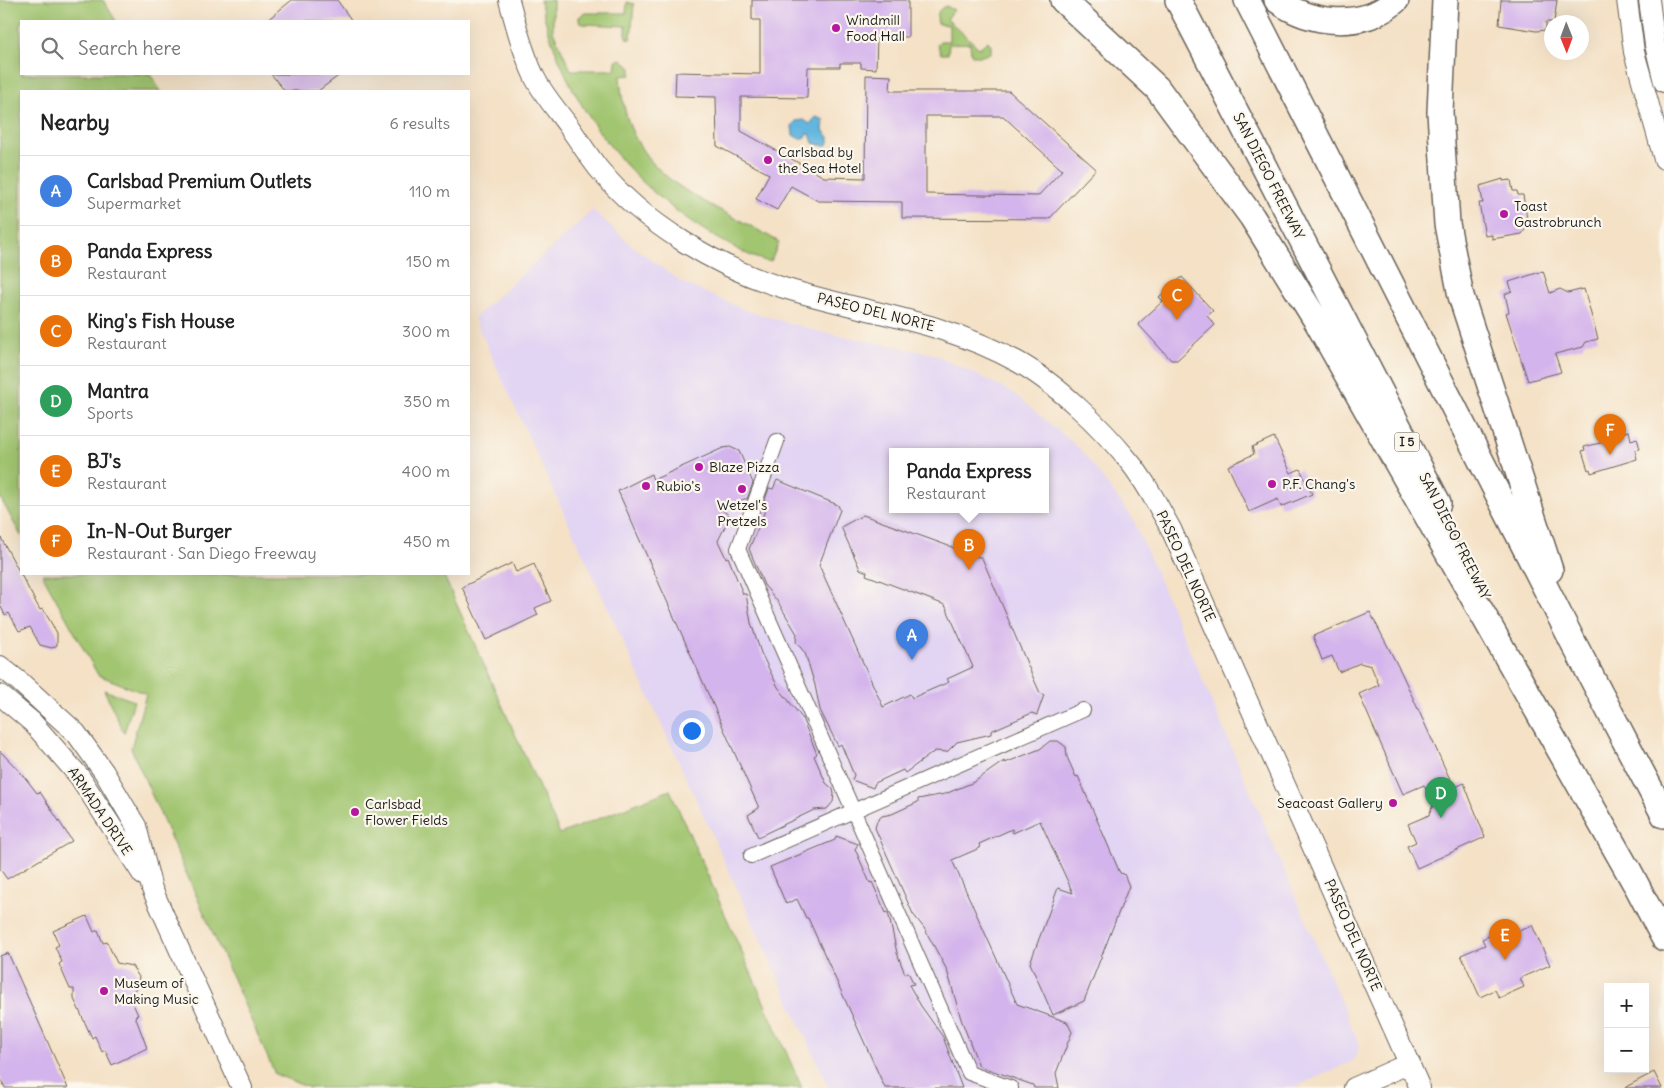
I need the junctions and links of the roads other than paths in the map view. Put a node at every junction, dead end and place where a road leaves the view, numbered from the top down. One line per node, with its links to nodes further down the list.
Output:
1 (509, 0): 23 (main road, PASEO DEL NORTE)
2 (1063, 0): 20 (highway)
3 (1178, 0): 20 (highway, SAN DIEGO FREEWAY / I 5)
4 (1247, 0): 13 (highway)
5 (1277, 0): 6 (highway)
6 (1396, 0)
7 (1446, 0): 13 (highway)
8 (1627, 0): 11 (main road)
9 (1649, 0): 10 (main road)
10 (1664, 82)
11 (1664, 159)
12 (777, 441): 17 (street)
13 (1573, 642): 18 (highway)
14 (0, 666): 21 (main road, ARMADA DRIVE)
15 (0, 695): 21 (main road, ARMADA DRIVE)
16 (1083, 710): 17 (street)
17 (855, 810): 19 (street); 25 (street)
18 (1664, 815)
19 (751, 856)
20 (1635, 884): 22 (highway, SAN DIEGO FREEWAY / I 5)
21 (152, 889): 24 (main road, ARMADA DRIVE)
22 (1664, 938)
23 (1410, 1063): 26 (main road); 27 (main road, PASEO DEL NORTE)
24 (242, 1088)
25 (1011, 1088)
26 (1354, 1088)
27 (1420, 1088)

